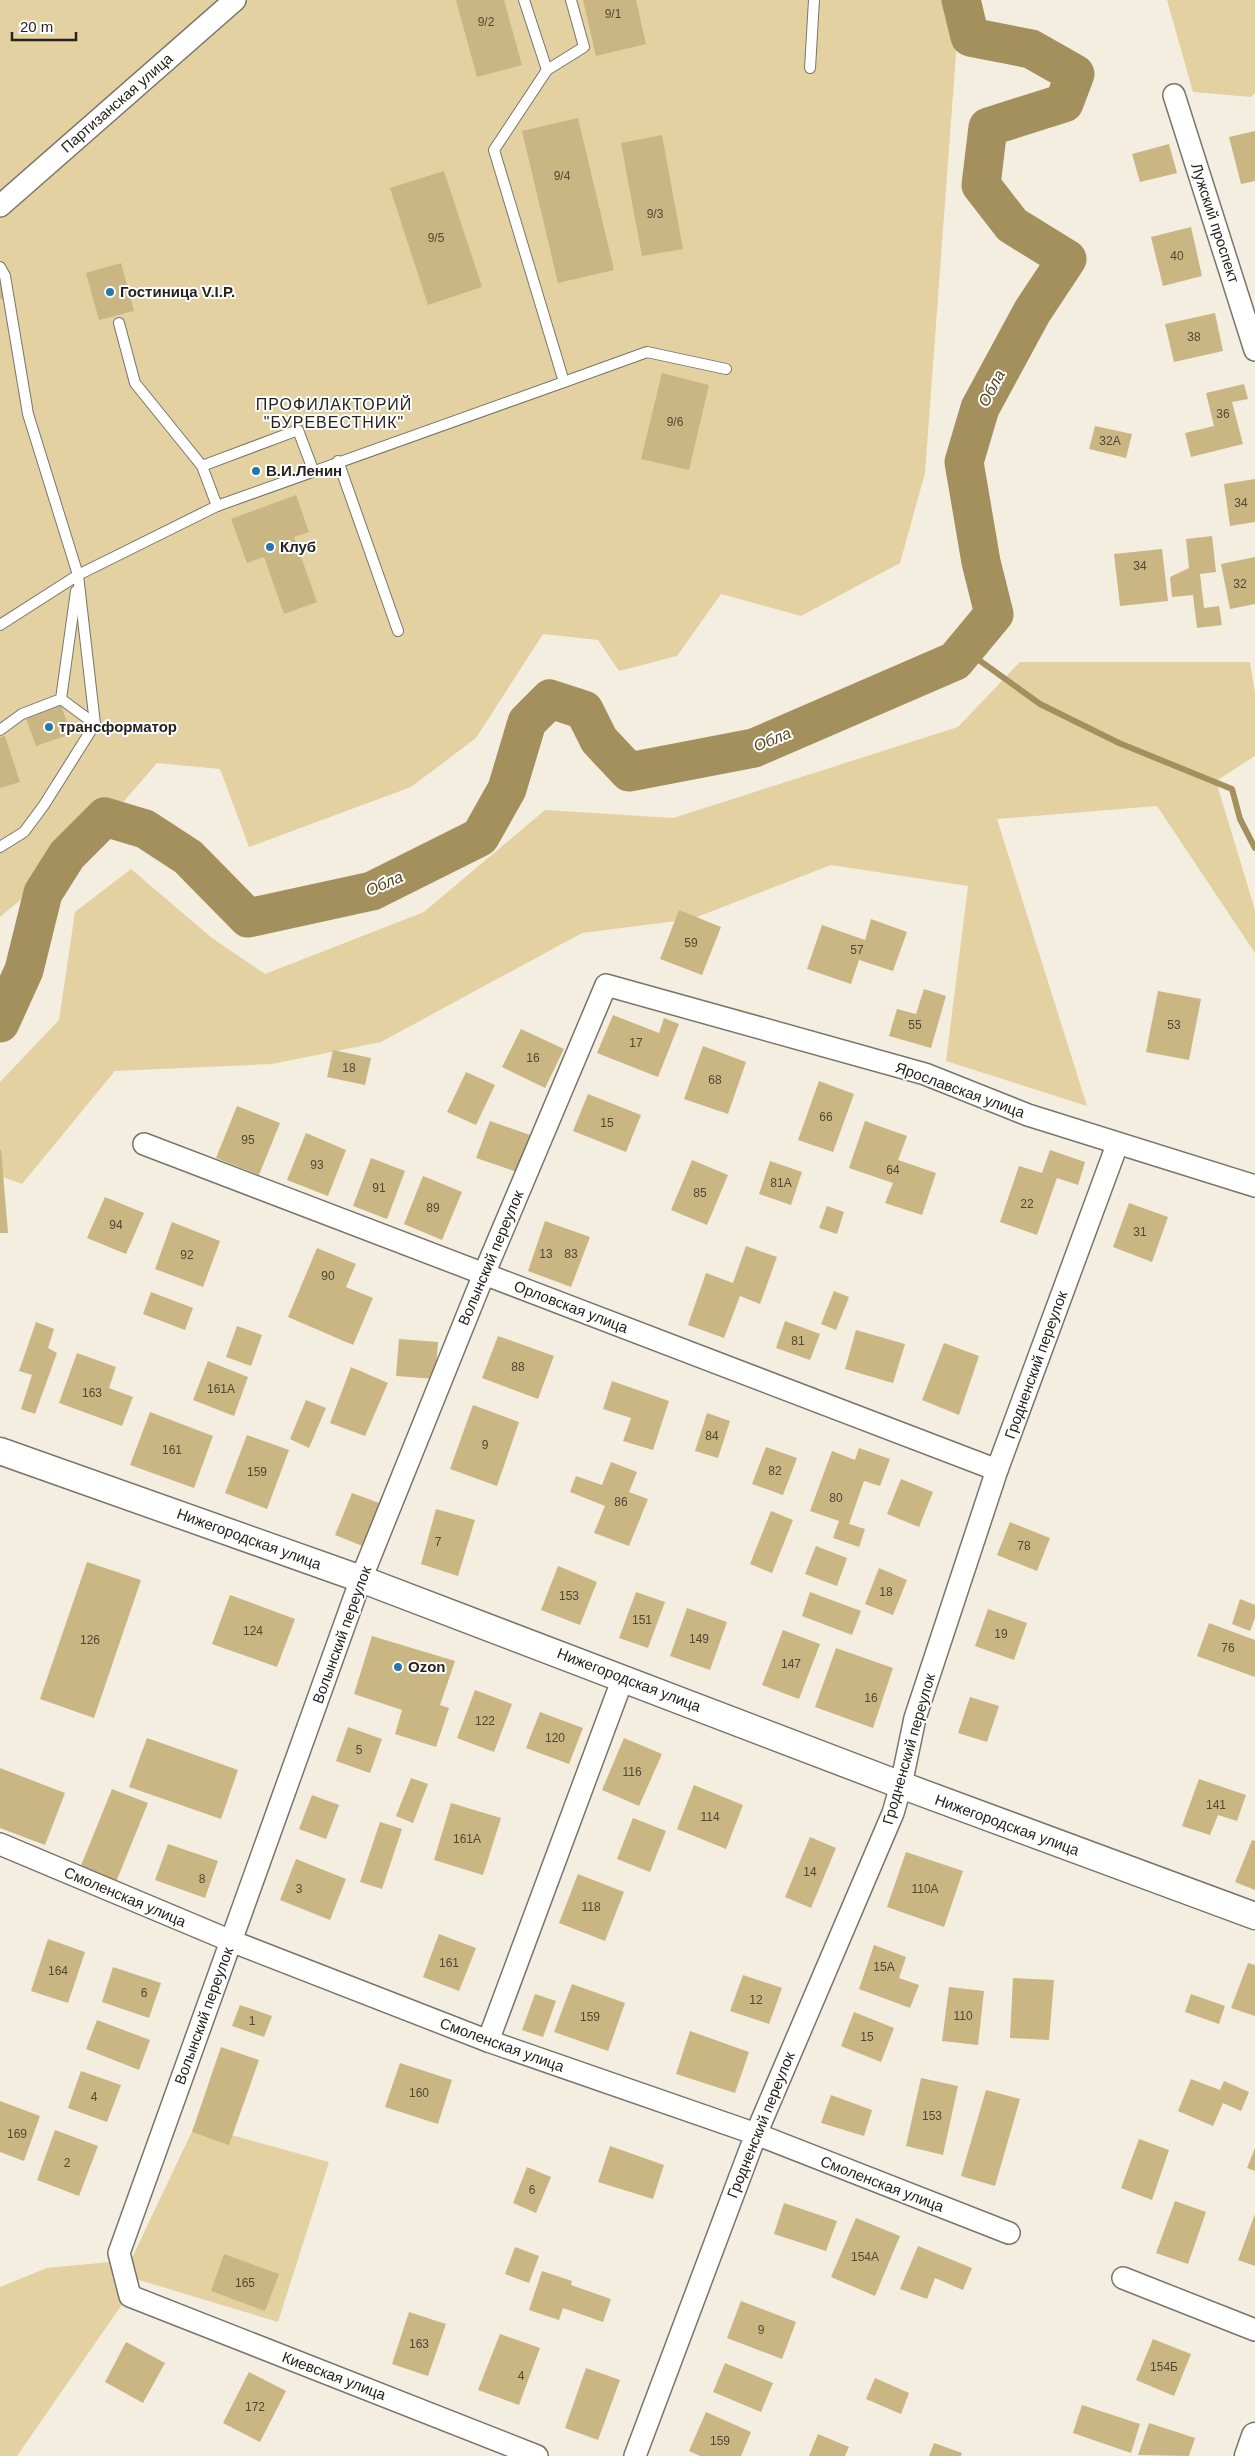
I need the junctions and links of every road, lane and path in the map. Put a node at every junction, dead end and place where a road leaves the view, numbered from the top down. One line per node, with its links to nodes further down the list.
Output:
1 (235, 0): 8 (street, Партизанская улица)
2 (524, 0): 6 (lane)
3 (571, 0): 6 (lane)
4 (814, 0): 5 (lane)
5 (810, 68)
6 (547, 70): 13 (lane)
7 (1174, 95): 11 (street, Лужский проспект)
8 (0, 206)
9 (0, 267): 18 (lane)
10 (119, 323): 15 (lane)
11 (1255, 350)
12 (726, 370): 13 (lane)
13 (564, 382): 14 (lane)
14 (338, 461): 16 (lane); 20 (lane)
15 (202, 466): 16 (lane); 17 (lane)
16 (313, 470): 17 (lane)
17 (217, 506): 18 (lane)
18 (78, 575): 19 (lane); 21 (lane); 22 (lane)
19 (0, 625)
20 (398, 631)
21 (62, 699): 22 (lane); 23 (lane)
22 (95, 724): 24 (lane)
23 (0, 730)
24 (0, 847)
25 (606, 985): 27 (street, Ярославская улица); 29 (street, Волынский переулок)
26 (144, 1144): 29 (street, Орловская улица)
27 (1117, 1145): 28 (street, Ярославская улица); 31 (street, Гродненский переулок)
28 (1255, 1186)
29 (484, 1274): 31 (street, Орловская улица); 32 (street, Волынский переулок)
30 (0, 1451): 32 (street, Нижегородская улица)
31 (998, 1470): 34 (street, Гродненский переулок)
32 (361, 1579): 33 (street, Нижегородская улица); 37 (street, Волынский переулок)
33 (623, 1678): 34 (street, Нижегородская улица); 38 (street)
34 (901, 1785): 36 (street, Нижегородская улица); 39 (street, Гродненский переулок)
35 (0, 1844): 37 (street, Смоленская улица)
36 (1255, 1916)
37 (231, 1941): 38 (street, Смоленская улица); 42 (street, Волынский переулок)
38 (488, 2041): 39 (street, Смоленская улица)
39 (756, 2134): 40 (street, Смоленская улица); 46 (street, Гродненский переулок)
40 (1009, 2234)
41 (1123, 2278): 43 (street)
42 (130, 2296): 45 (street, Киевская улица)
43 (1255, 2330)
44 (1255, 2436): 47 (street)
45 (537, 2456)
46 (635, 2456)
47 (1248, 2456)

